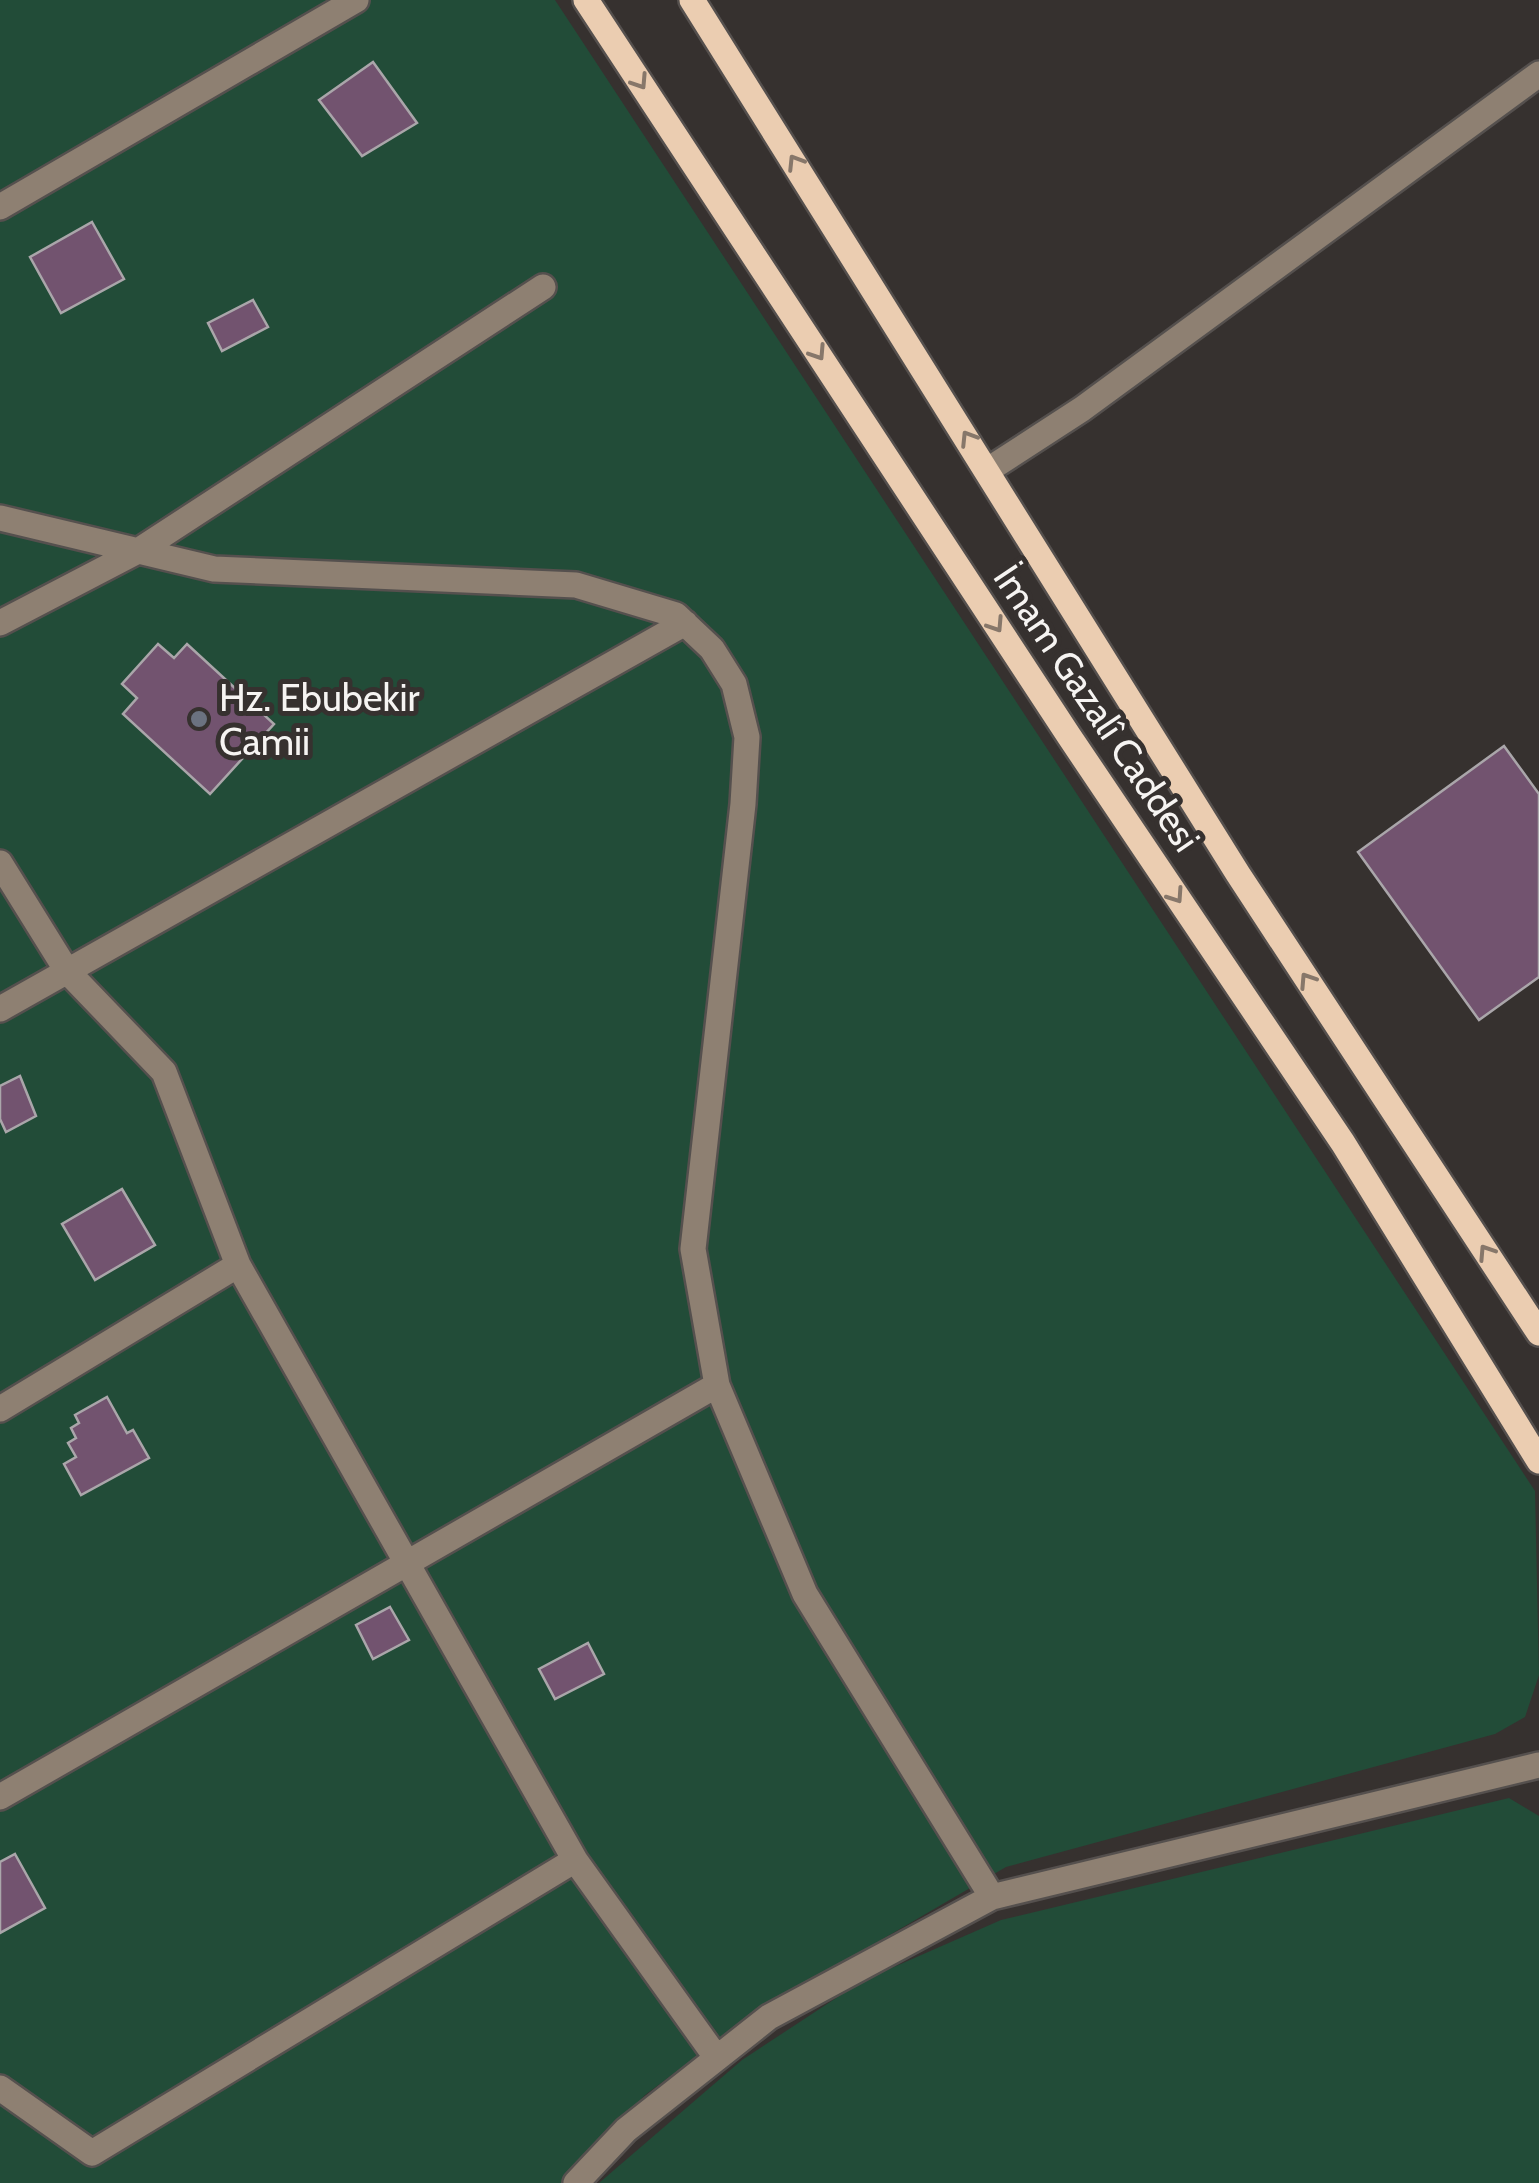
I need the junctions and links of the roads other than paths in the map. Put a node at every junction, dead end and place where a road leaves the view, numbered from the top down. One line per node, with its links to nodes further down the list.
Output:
1 (356, 0): 5 (street)
2 (586, 0): 19 (main road, İmam Gazalî Caddesi, one-way to 19)
3 (692, 0): 7 (main road, İmam Gazalî Caddesi, one-way to 3)
4 (1539, 74): 7 (street)
5 (0, 207)
6 (543, 286): 9 (street)
7 (988, 470): 16 (main road, İmam Gazalî Caddesi, one-way to 7)
8 (0, 518): 9 (street)
9 (138, 551): 10 (street); 11 (street)
10 (0, 623)
11 (684, 623): 13 (street); 17 (street)
12 (0, 864): 13 (street)
13 (67, 971): 14 (street); 15 (street)
14 (0, 1010)
15 (238, 1265): 18 (street); 20 (street)
16 (1539, 1333)
17 (716, 1384): 20 (street); 24 (street)
18 (0, 1409)
19 (1539, 1460)
20 (407, 1563): 22 (street); 23 (street)
21 (1539, 1765): 24 (street)
22 (0, 1796)
23 (575, 1860): 25 (street); 26 (street)
24 (992, 1897): 25 (street)
25 (716, 2057): 27 (street)
26 (0, 2088)
27 (576, 2183)

